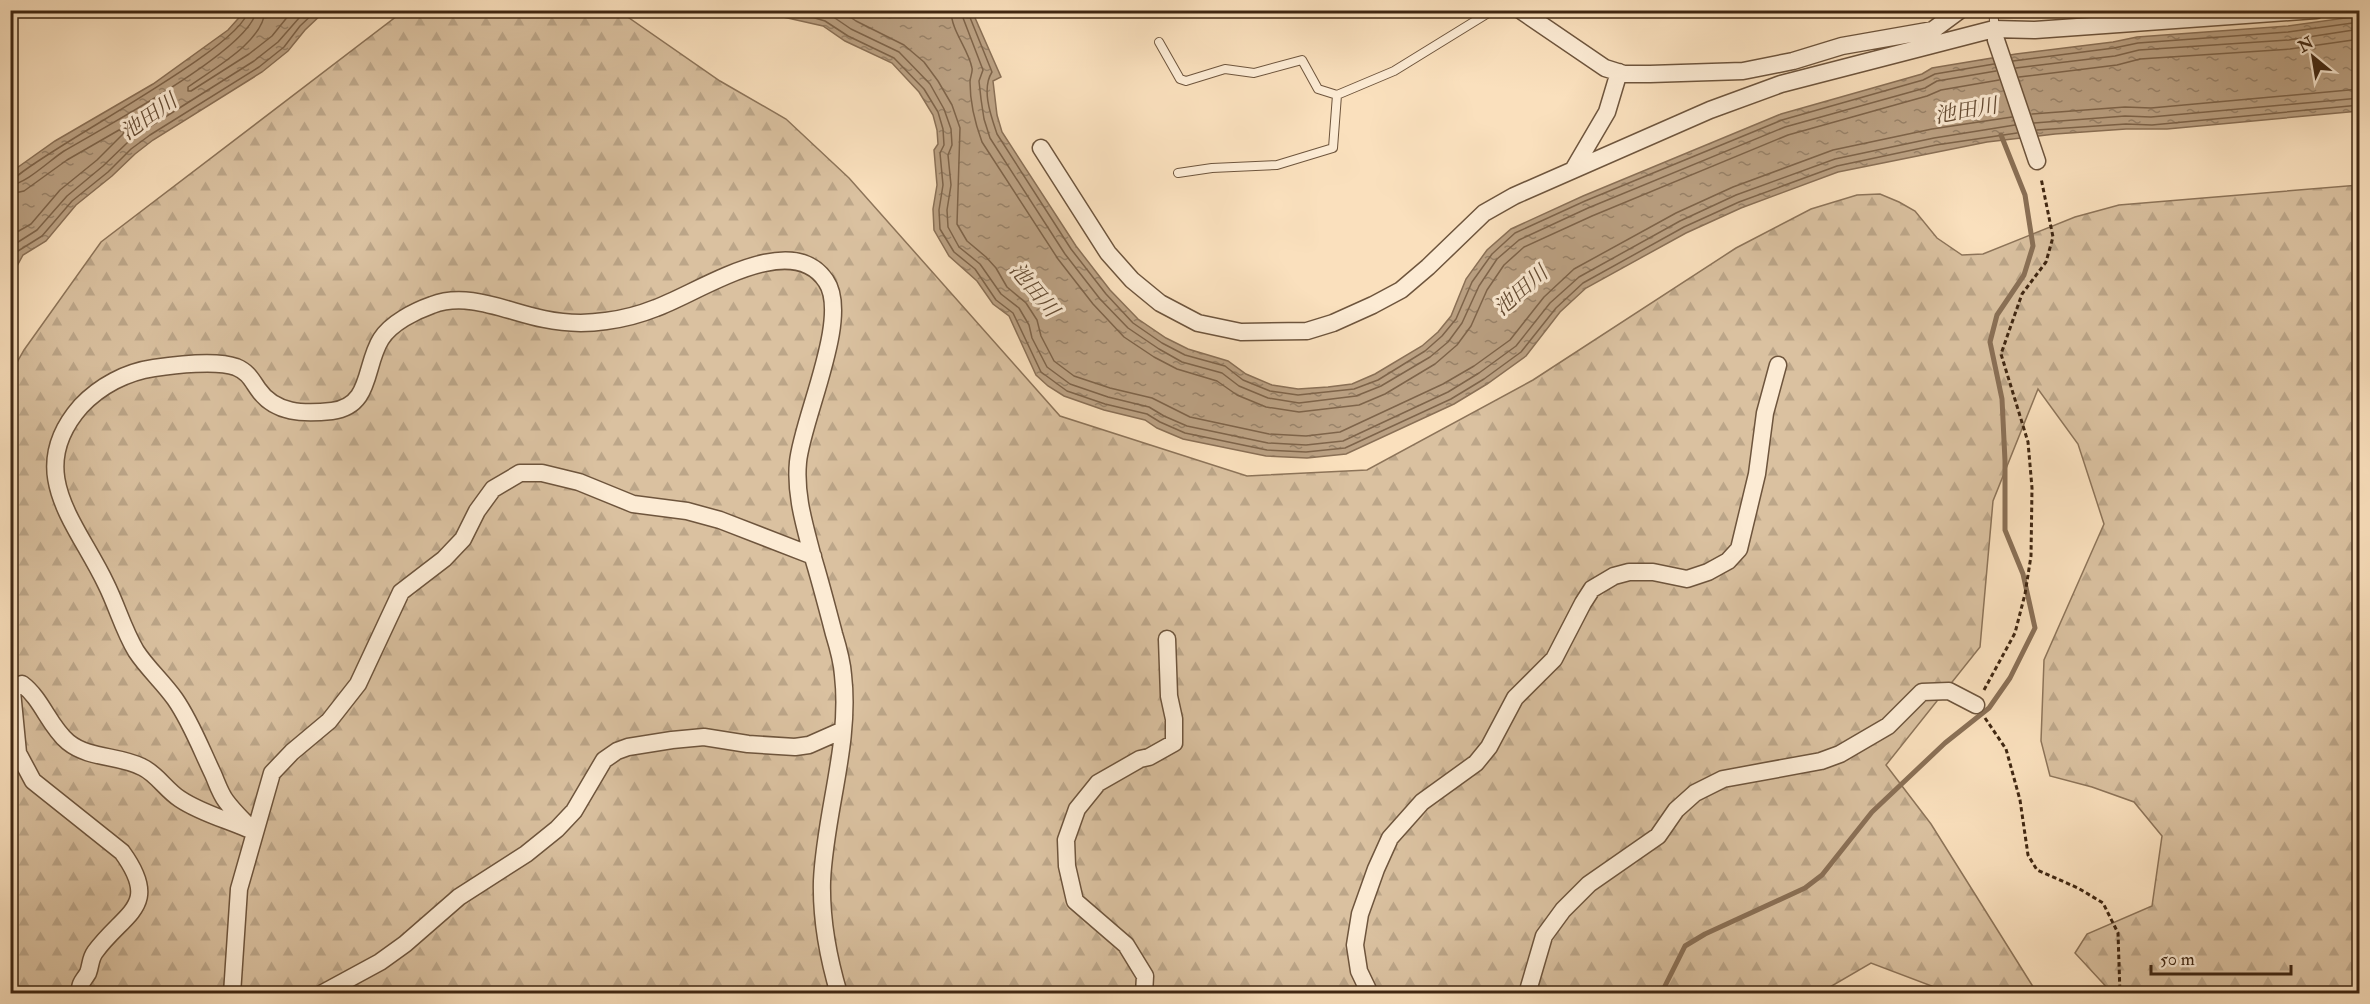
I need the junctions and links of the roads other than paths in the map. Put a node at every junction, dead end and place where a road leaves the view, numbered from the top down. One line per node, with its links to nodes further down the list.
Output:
1 (1493, 10): 9 (lane)
2 (1520, 10): 8 (street)
3 (1960, 10): 8 (street)
4 (1993, 10): 6 (lane)
5 (2316, 10): 6 (street)
6 (1995, 34): 11 (street); 12 (street)
7 (1159, 42): 9 (lane)
8 (1619, 72): 12 (street)
9 (1337, 95): 13 (lane)
10 (1041, 148): 12 (street)
11 (2037, 161)
12 (1573, 170)
13 (1178, 173)
14 (1778, 365): 25 (street)
15 (813, 556): 18 (street); 19 (street); 19 (street)
16 (1167, 639): 24 (street)
17 (1976, 705): 26 (street)
18 (843, 729): 22 (street); 23 (street)
19 (254, 832): 20 (street); 21 (street)
20 (79, 993)
21 (232, 993)
22 (321, 993)
23 (839, 993)
24 (1144, 993)
25 (1370, 993)
26 (1527, 993)

